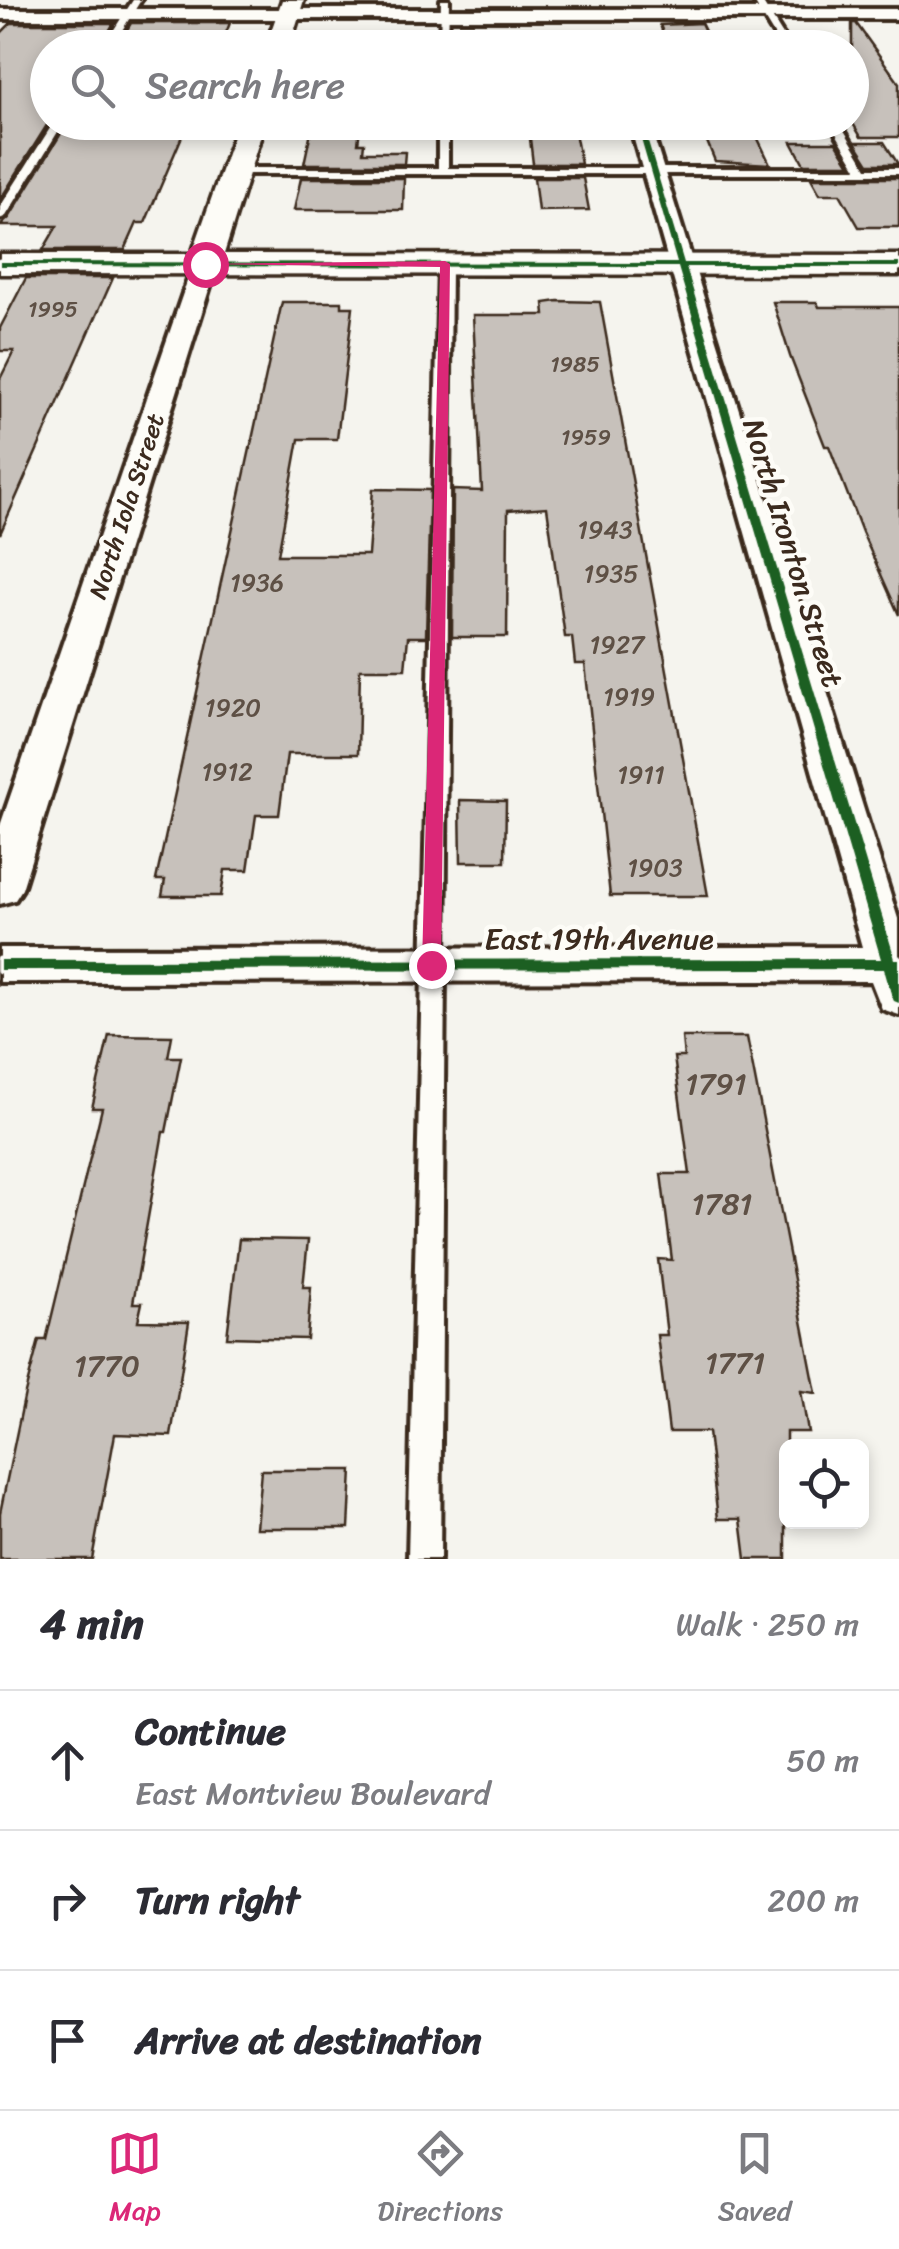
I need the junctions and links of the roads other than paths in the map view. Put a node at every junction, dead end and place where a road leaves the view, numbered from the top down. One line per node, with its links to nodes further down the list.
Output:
1 (132, 7): 2 (street); 5 (street); 8 (lane)
2 (291, 7): 3 (street)
3 (445, 7): 7 (street)
4 (762, 7): 6 (street); 7 (street); 9 (lane)
5 (0, 14)
6 (899, 14)
7 (604, 15)
8 (117, 30)
9 (776, 30)
10 (48, 140): 20 (lane)
11 (246, 140): 15 (main road, North Iola Street)
12 (443, 140): 16 (lane)
13 (645, 140): 17 (street, North Ironton Street)
14 (845, 140): 18 (lane)
15 (236, 171): 16 (lane); 22 (main road, North Iola Street)
16 (442, 171): 17 (lane)
17 (654, 171): 18 (lane); 24 (street, North Ironton Street)
18 (864, 171): 19 (lane)
19 (899, 171)
20 (0, 216)
21 (0, 264): 22 (main road)
22 (205, 264): 23 (main road); 26 (street, North Iola Street)
23 (445, 264): 24 (main road); 28 (lane)
24 (680, 264): 25 (main road); 29 (street, North Ironton Street)
25 (899, 265)
26 (0, 889)
27 (0, 965): 28 (street, East 19th Avenue)
28 (431, 965): 29 (street, East 19th Avenue); 30 (lane)
29 (896, 975)
30 (424, 1559)

